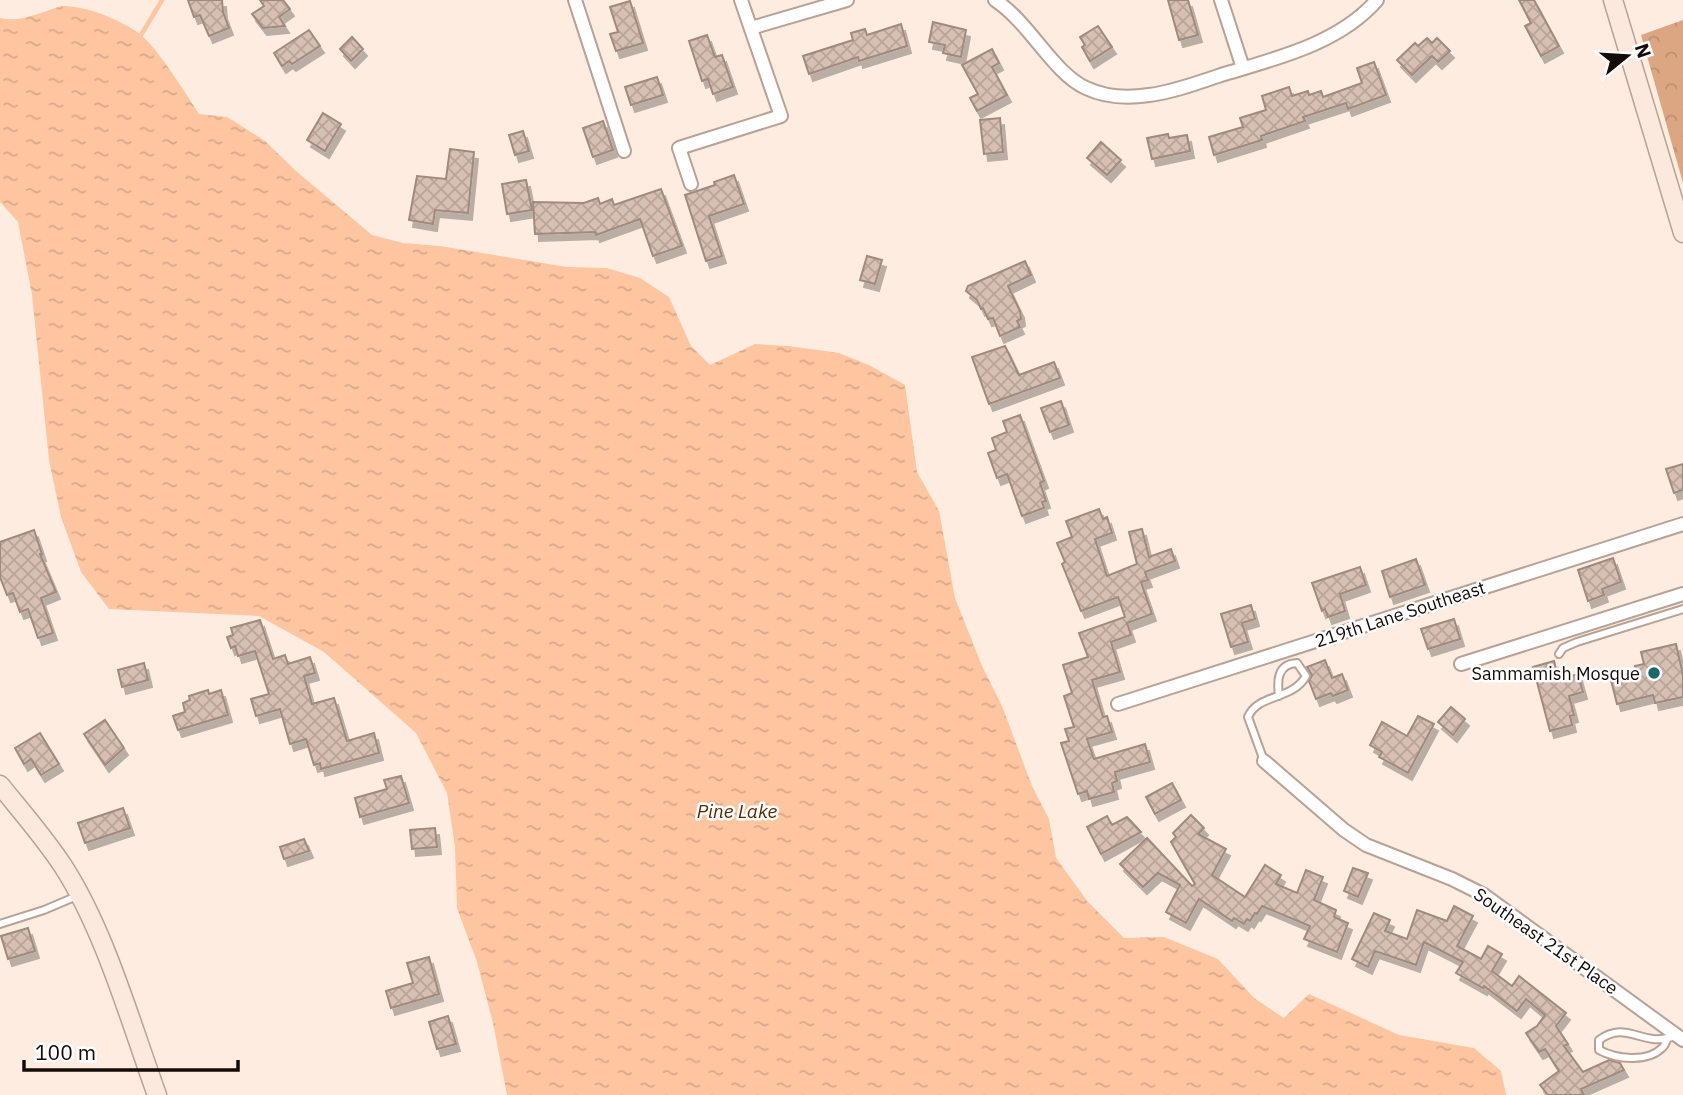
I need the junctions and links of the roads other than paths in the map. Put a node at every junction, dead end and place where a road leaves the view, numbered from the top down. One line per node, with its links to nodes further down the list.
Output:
1 (575, 0): 10 (street)
2 (741, 0): 8 (street)
3 (847, 0): 8 (street)
4 (995, 0): 9 (street)
5 (1221, 0): 9 (street)
6 (1377, 0): 9 (street)
7 (1613, 0): 12 (street)
8 (751, 28): 11 (street)
9 (1244, 68)
10 (624, 151)
11 (691, 184)
12 (1683, 233)
13 (1683, 524): 19 (street, 219th Lane Southeast)
14 (1683, 594): 17 (street)
15 (1683, 609): 16 (lane)
16 (1559, 654)
17 (1461, 664)
18 (1279, 696): 18 (lane); 20 (lane)
19 (1118, 704)
20 (1264, 761): 24 (street, Southeast 21st Place)
21 (0, 785): 22 (street)
22 (79, 895): 23 (lane); 25 (street)
23 (0, 924)
24 (1676, 1038): 24 (lane)
25 (157, 1095)

